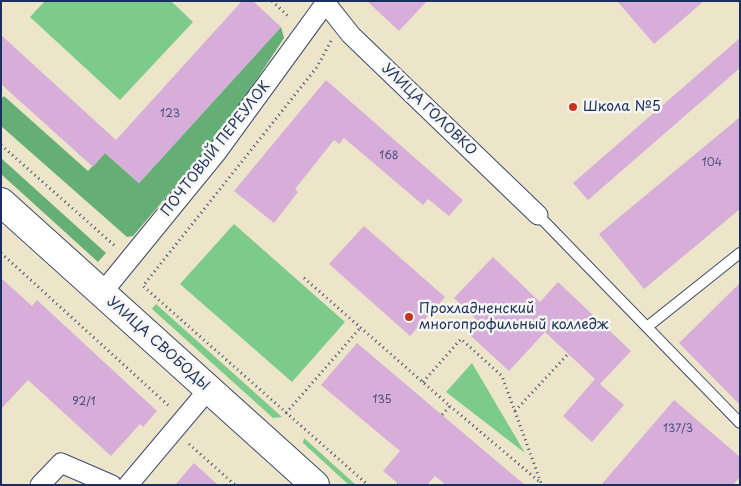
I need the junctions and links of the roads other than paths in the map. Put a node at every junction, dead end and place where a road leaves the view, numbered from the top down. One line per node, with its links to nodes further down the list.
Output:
1 (326, 2): 3 (street, УЛИЦА ГОЛОВКО); 5 (street, ПОЧТОВЫЙ ПЕРЕУЛОК)
2 (1, 202): 5 (main road, УЛИЦА СВОБОДЫ)
3 (538, 214): 6 (lane)
4 (740, 253): 6 (lane)
5 (102, 293): 7 (main road, УЛИЦА СВОБОДЫ)
6 (647, 327): 8 (lane)
7 (208, 390): 9 (street); 12 (main road, УЛИЦА СВОБОДЫ)
8 (740, 424)
9 (136, 482)
10 (40, 485): 11 (street)
11 (112, 485)
12 (315, 485)

